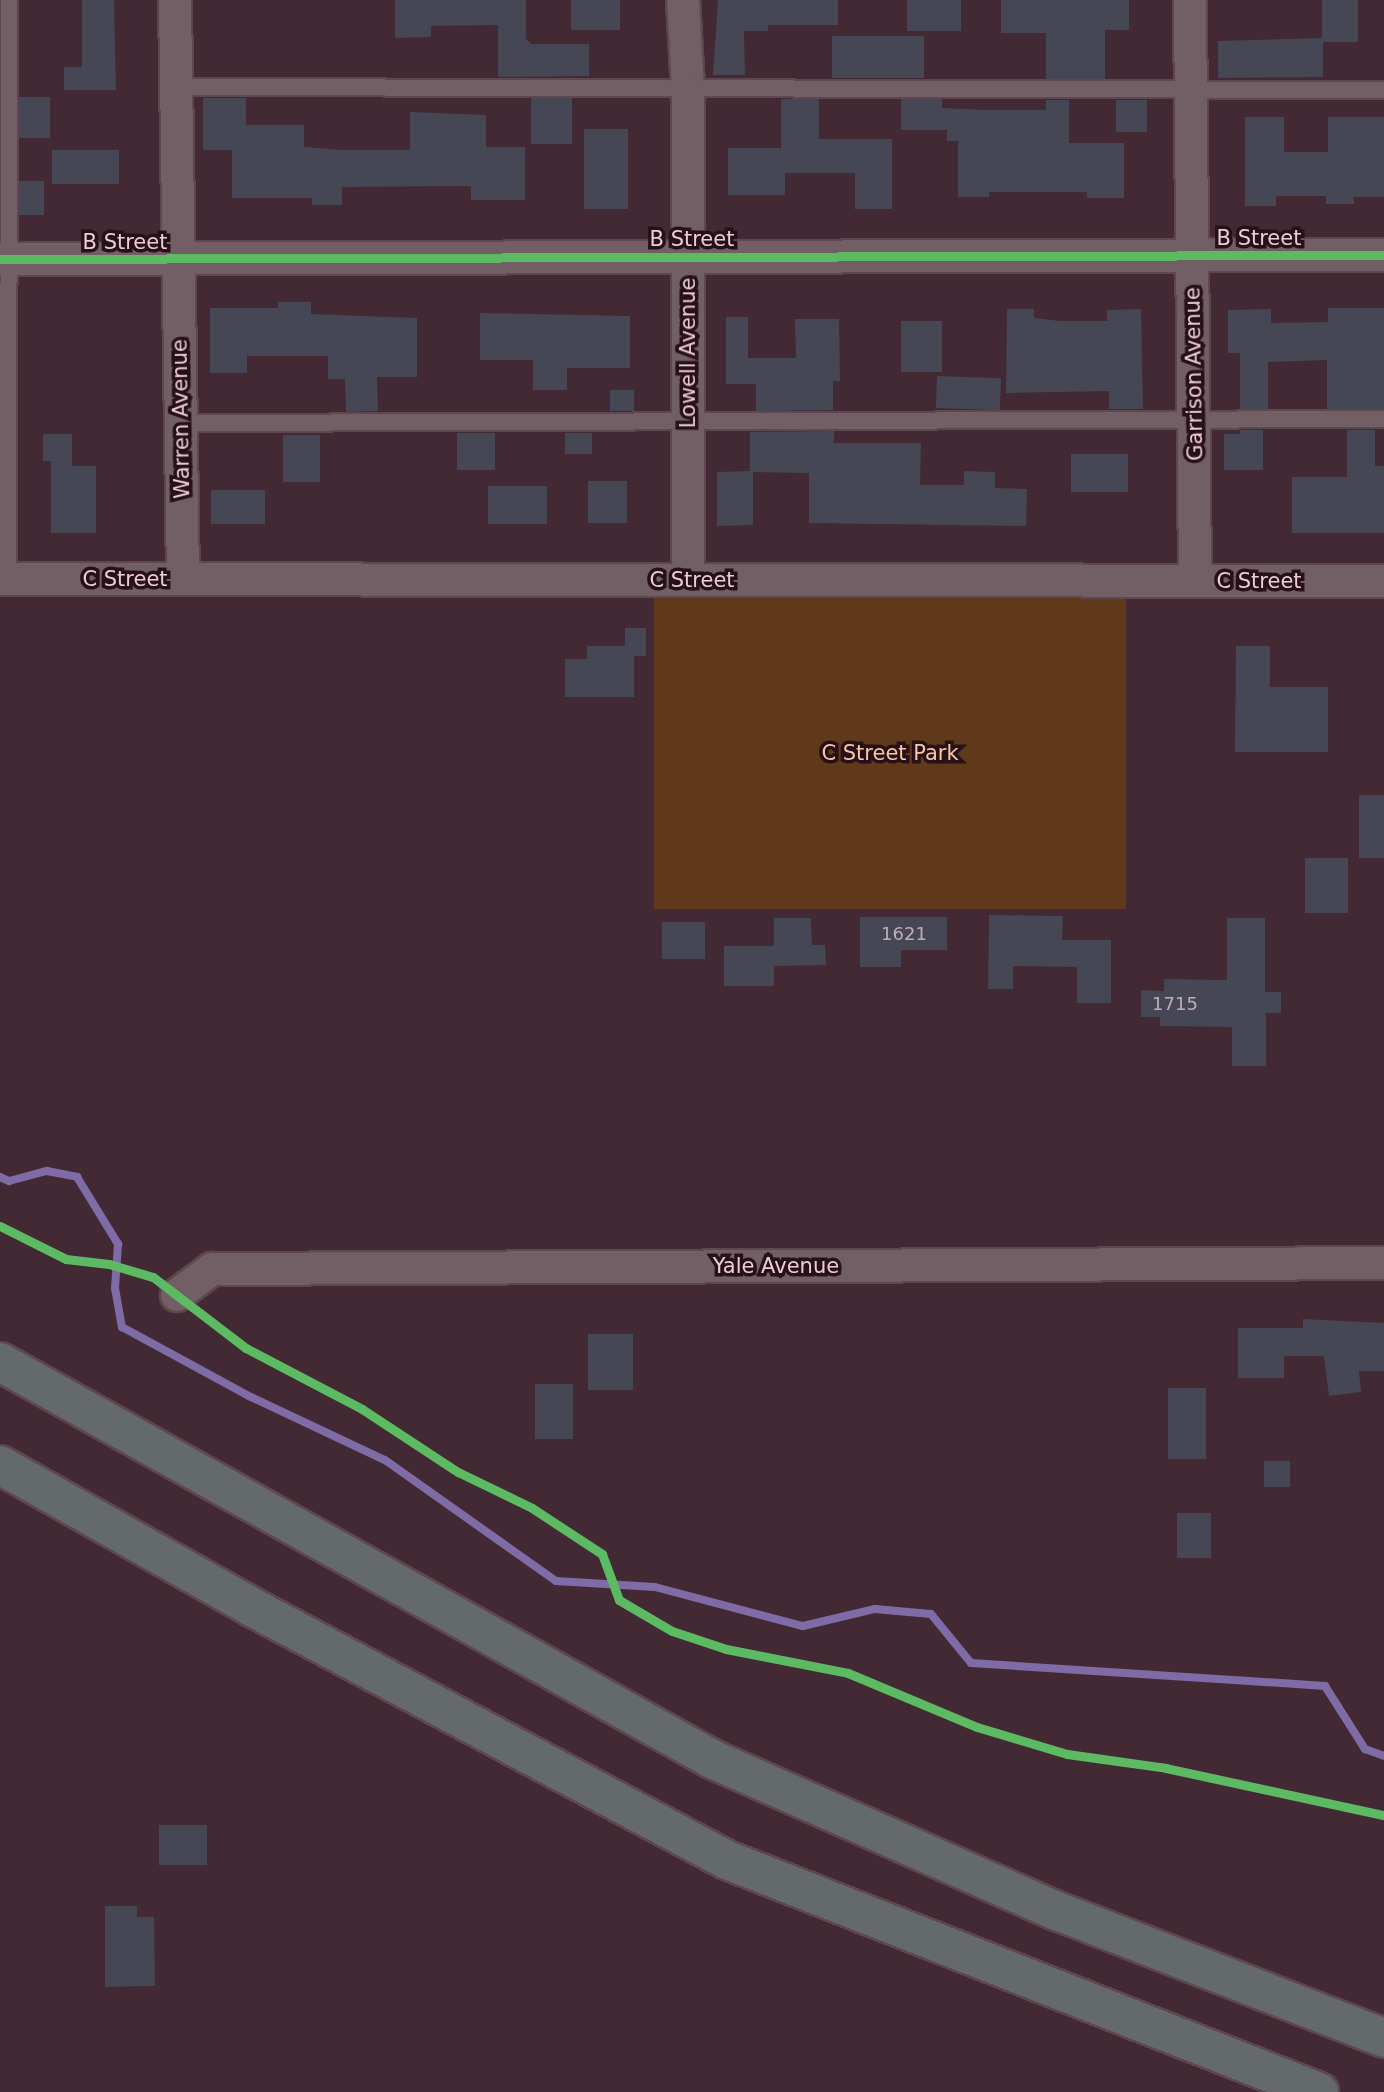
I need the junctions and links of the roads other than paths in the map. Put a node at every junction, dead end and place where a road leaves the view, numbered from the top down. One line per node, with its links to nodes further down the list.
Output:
1 (9, 0): 12 (lane)
2 (175, 0): 5 (street, Warren Avenue)
3 (683, 0): 6 (street, Lowell Avenue)
4 (1190, 0): 7 (street, Garrison Avenue)
5 (176, 87): 6 (lane); 13 (street, Warren Avenue)
6 (688, 89): 7 (lane); 11 (street, Lowell Avenue)
7 (1191, 90): 8 (lane); 9 (street, Garrison Avenue)
8 (1384, 90)
9 (1192, 255): 10 (street, B Street); 11 (street, B Street); 14 (street, Garrison Avenue)
10 (1384, 255)
11 (688, 256): 13 (street, B Street); 16 (street, Lowell Avenue)
12 (5, 259): 13 (street, B Street); 18 (lane)
13 (176, 260): 17 (street, Warren Avenue)
14 (1194, 419): 15 (lane); 16 (lane); 21 (street, Garrison Avenue)
15 (1384, 419)
16 (688, 422): 17 (lane); 20 (street, Lowell Avenue)
17 (183, 423): 19 (street, Warren Avenue)
18 (4, 579): 19 (street, C Street)
19 (183, 579): 20 (street, C Street)
20 (688, 580): 21 (street, C Street)
21 (1195, 581): 22 (street, C Street)
22 (1384, 581)
23 (1384, 1263): 24 (street, Yale Avenue)
24 (177, 1295)
25 (0, 1362): 27 (highway)
26 (0, 1465): 28 (highway)
27 (1384, 2038)
28 (1319, 2092)

